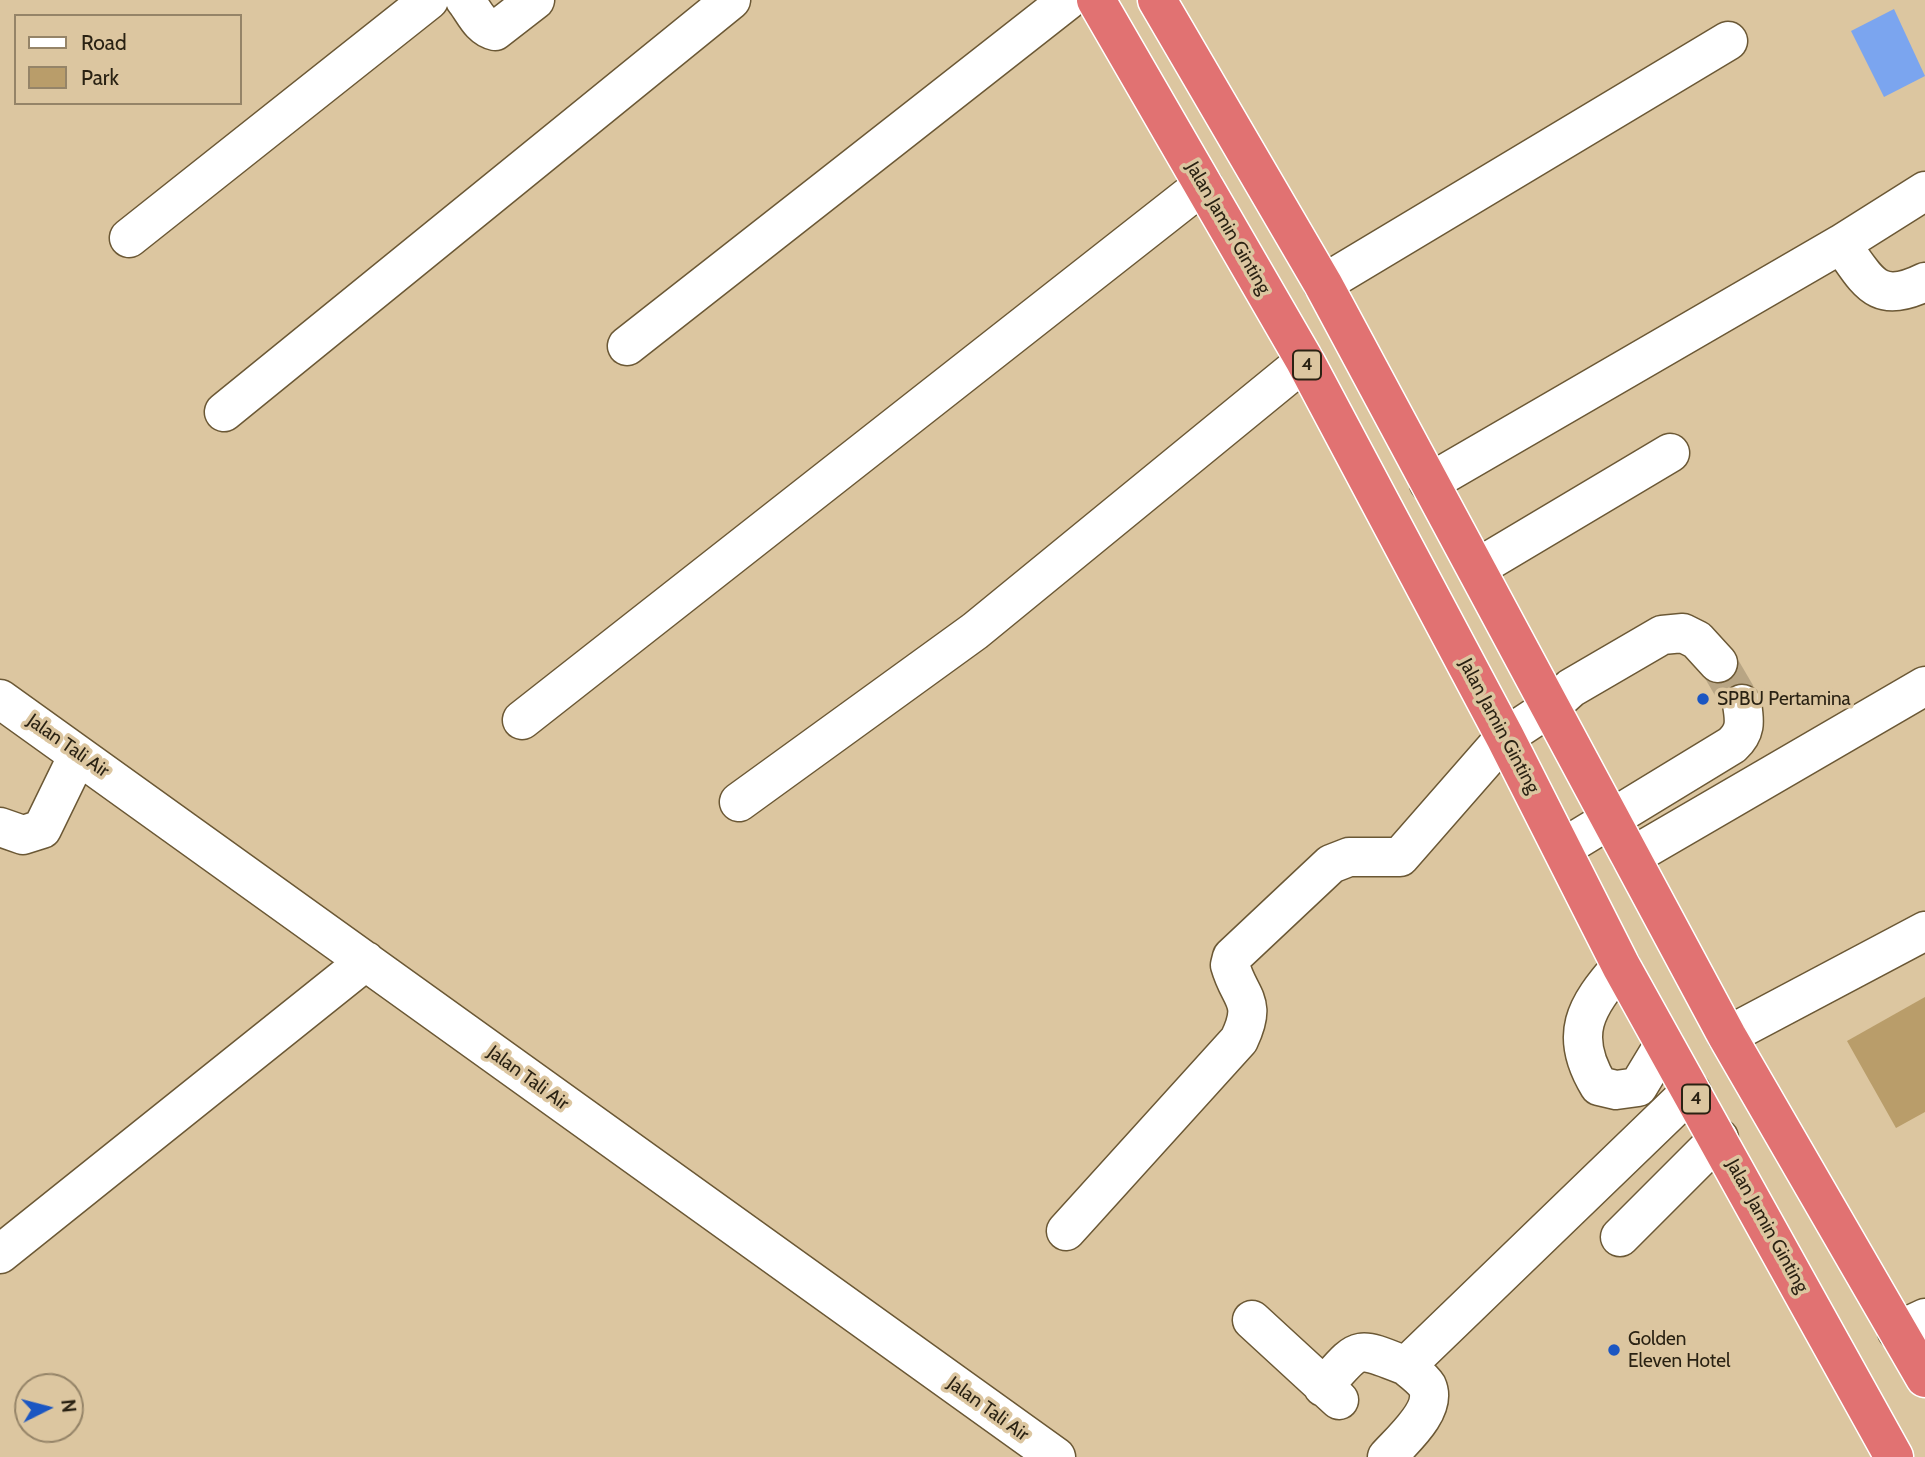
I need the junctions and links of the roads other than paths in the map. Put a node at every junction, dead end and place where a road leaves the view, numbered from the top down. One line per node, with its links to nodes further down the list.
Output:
1 (429, 0): 11 (street)
2 (465, 0): 3 (street)
3 (535, 0)
4 (731, 0): 17 (street)
5 (1068, 0): 15 (street)
6 (1097, 0): 9 (highway, Jalan Jamin Ginting / 4)
7 (1157, 0): 14 (highway)
8 (1728, 41): 14 (street)
9 (1203, 185): 16 (highway, Jalan Jamin Ginting / 4); 26 (street)
10 (1925, 191): 12 (street)
11 (129, 238)
12 (1840, 244): 13 (street); 19 (street)
13 (1925, 282)
14 (1323, 284): 19 (highway)
15 (628, 346)
16 (1305, 361): 27 (highway, Jalan Jamin Ginting / 4); 29 (street)
17 (224, 412)
18 (1670, 453): 20 (street)
19 (1429, 483): 20 (highway)
20 (1477, 568): 25 (highway)
21 (1718, 663): 25 (street)
22 (1925, 686): 33 (street)
23 (0, 699): 28 (street, Jalan Tali Air)
24 (1742, 704): 30 (street)
25 (1549, 708): 27 (street); 30 (highway)
26 (522, 720)
27 (1505, 737): 32 (highway, Jalan Jamin Ginting / 4); 41 (street)
28 (78, 755): 31 (street); 35 (street, Jalan Tali Air)
29 (738, 802)
30 (1608, 818): 32 (street); 33 (highway)
31 (0, 827)
32 (1563, 848): 36 (highway, Jalan Jamin Ginting / 4)
33 (1631, 857): 37 (highway)
34 (1925, 930): 37 (street)
35 (366, 961): 43 (street); 48 (street, Jalan Tali Air)
36 (1621, 966): 38 (highway, Jalan Jamin Ginting / 4); 38 (street)
37 (1727, 1036): 45 (highway)
38 (1664, 1044): 39 (highway, Jalan Jamin Ginting / 4)
39 (1691, 1091): 40 (highway, Jalan Jamin Ginting / 4); 46 (street)
40 (1719, 1138): 42 (street); 50 (highway, Jalan Jamin Ginting / 4)
41 (1066, 1231)
42 (1620, 1237)
43 (0, 1254)
44 (1252, 1320): 46 (street)
45 (1911, 1325): 47 (highway)
46 (1406, 1366): 49 (street)
47 (1925, 1378)
48 (1056, 1457)
49 (1387, 1457)
50 (1894, 1457)

